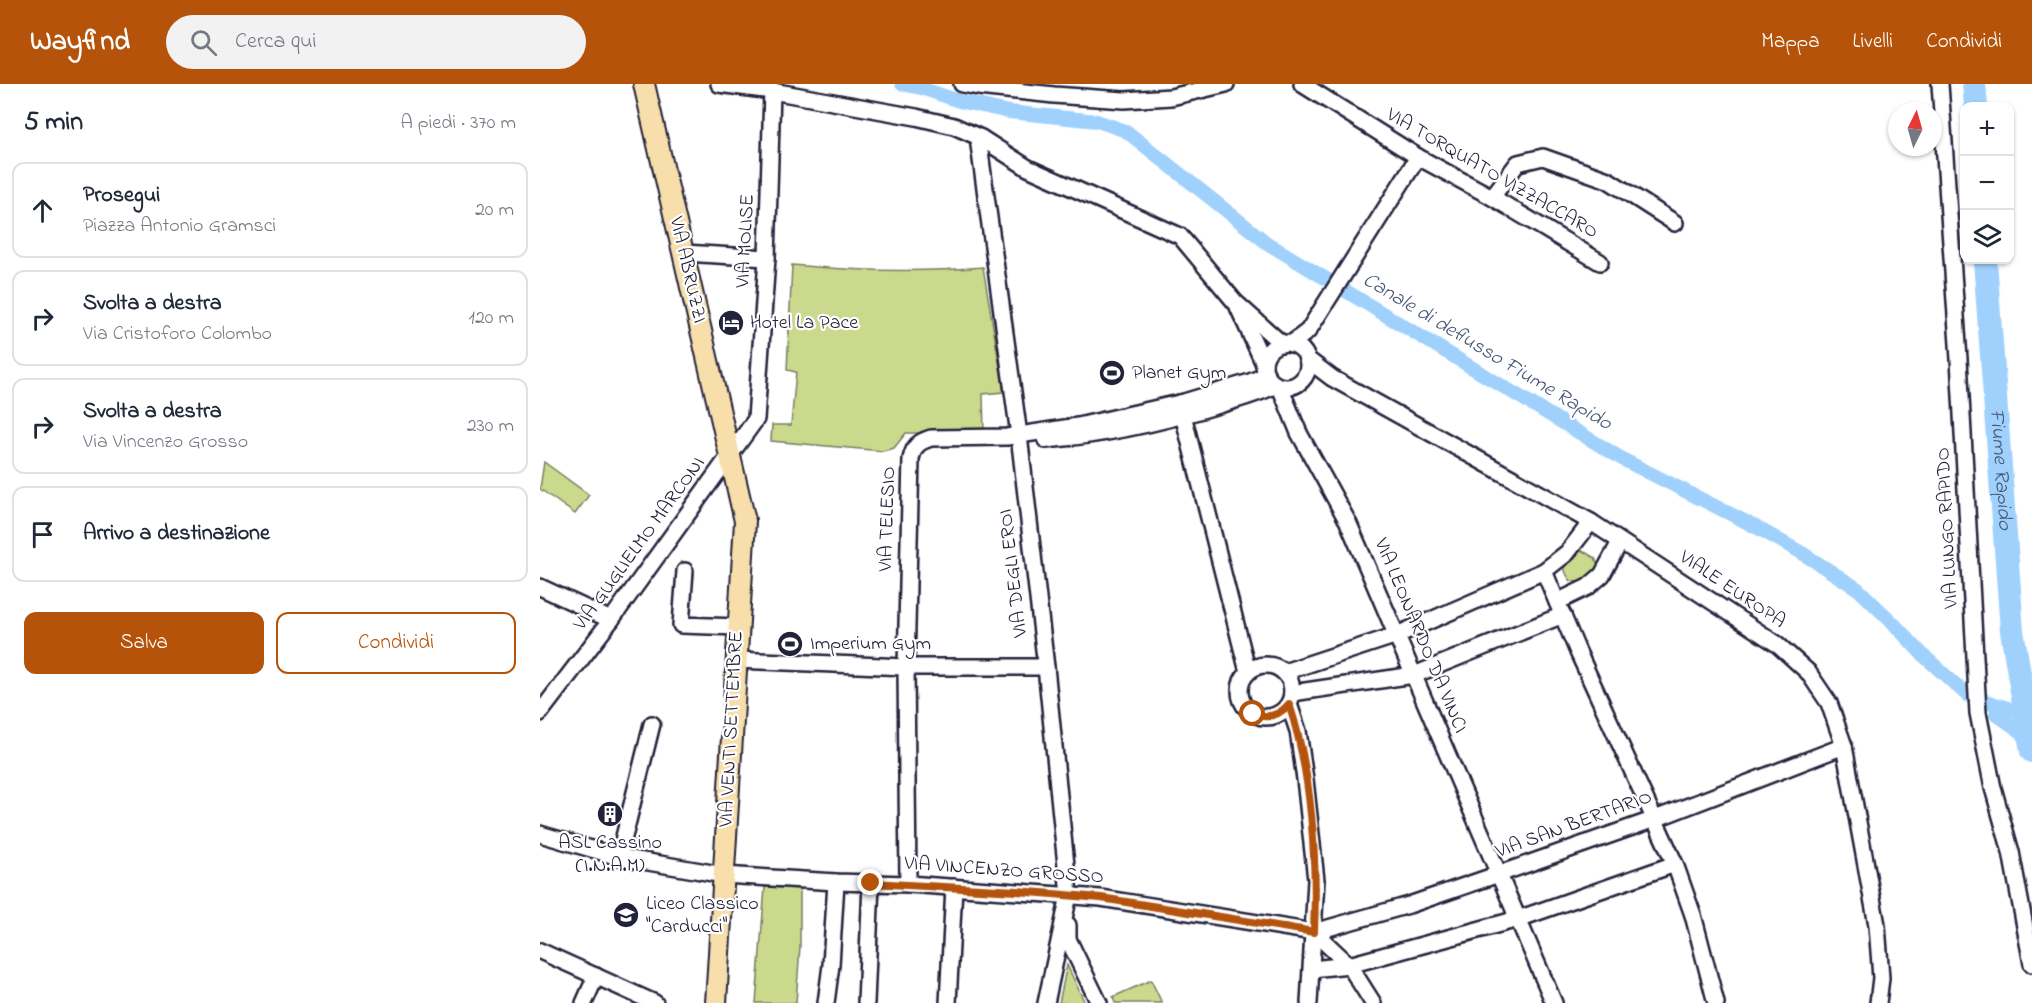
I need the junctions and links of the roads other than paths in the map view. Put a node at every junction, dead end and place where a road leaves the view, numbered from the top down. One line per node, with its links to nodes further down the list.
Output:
1 (644, 84): 12 (main road, VIA ABRUZZI)
2 (718, 84): 7 (street)
3 (962, 84): 4 (street)
4 (1226, 84)
5 (1302, 84): 9 (street, VIA TORQUATO VIZZACCARO)
6 (1940, 84): 58 (street, VIA LUNGO RAPIDO)
7 (772, 91): 8 (street); 13 (street, VIA MOLISE)
8 (981, 138): 15 (street); 22 (street, VIA DEGLI EROI)
9 (1418, 157): 10 (street, VIA TORQUATO VIZZACCARO); 16 (street)
10 (1492, 197): 11 (street); 14 (street, VIA TORQUATO VIZZACCARO)
11 (1675, 223)
12 (684, 253): 13 (street); 23 (main road, VIA ABRUZZI)
13 (767, 258): 23 (street, VIA MOLISE)
14 (1600, 262)
15 (1235, 302): 16 (street, VIALE EUROPA); 17 (street, VIA LEONARDO DA VINCI)
16 (1296, 350): 17 (street); 18 (street); 19 (street, VIALE EUROPA)
17 (1272, 378): 18 (street); 20 (street, VIA TELESIO); 21 (street, VIA LEONARDO DA VINCI)
18 (1304, 378): 19 (street, VIALE EUROPA); 21 (street)
19 (1332, 378): 24 (street, VIALE EUROPA)
20 (1182, 409): 22 (street, VIA TELESIO); 36 (street)
21 (1292, 419): 32 (street, VIA LEONARDO DA VINCI)
22 (1019, 439): 34 (street, VIA DEGLI EROI); 35 (street, VIA TELESIO)
23 (729, 457): 30 (street, VIA GUGLIELMO MARCONI); 31 (main road, VIA VENTI SETTEMBRE)
24 (1591, 522): 25 (street, VIALE EUROPA); 27 (street)
25 (1620, 542): 29 (street); 42 (street, VIALE EUROPA)
26 (685, 571): 31 (street)
27 (1544, 571): 29 (street); 32 (street)
28 (540, 586): 30 (street)
29 (1560, 608): 38 (street); 43 (street)
30 (611, 620): 40 (street, VIA GUGLIELMO MARCONI)
31 (738, 627): 33 (main road, VIA VENTI SETTEMBRE)
32 (1396, 635): 37 (street); 38 (street, VIA LEONARDO DA VINCI)
33 (736, 660): 35 (street); 48 (main road, VIA VENTI SETTEMBRE)
34 (1046, 667): 35 (street); 53 (street, VIA DEGLI EROI)
35 (906, 668): 51 (street, VIA TELESIO)
36 (1248, 672): 37 (street); 39 (street)
37 (1284, 672): 39 (street)
38 (1414, 675): 39 (street); 47 (street, VIA LEONARDO DA VINCI)
39 (1291, 698): 55 (street)
40 (540, 713)
41 (652, 724): 45 (street)
42 (1844, 746): 43 (street, VIA SAN BERTARIO); 74 (street, VIALE EUROPA)
43 (1655, 819): 46 (street); 47 (street, VIA SAN BERTARIO)
44 (540, 834): 45 (street, VIA VINCENZO GROSSO)
45 (619, 857): 48 (street, VIA VINCENZO GROSSO)
46 (1675, 864): 54 (street); 73 (street)
47 (1499, 874): 54 (street, VIA LEONARDO DA VINCI); 55 (street, VIA SAN BERTARIO)
48 (724, 875): 49 (street, VIA VINCENZO GROSSO); 64 (main road, VIA VENTI SETTEMBRE)
49 (836, 882): 50 (street, VIA VINCENZO GROSSO); 65 (street)
50 (871, 883): 51 (street, VIA VINCENZO GROSSO); 66 (street)
51 (908, 884): 52 (street, VIA VINCENZO GROSSO)
52 (954, 887): 53 (street, VIA VINCENZO GROSSO); 67 (street)
53 (1069, 895): 55 (street, VIA VINCENZO GROSSO); 56 (street, VIA DEGLI EROI)
54 (1518, 919): 59 (street); 72 (street, VIA LEONARDO DA VINCI)
55 (1314, 932): 59 (street); 60 (street)
56 (1063, 943): 68 (street); 69 (street)
57 (540, 951): 61 (street)
58 (2032, 964)
59 (1349, 965): 60 (street); 71 (street)
60 (1312, 969): 70 (street)
61 (596, 976): 62 (street); 63 (street)
62 (584, 1003)
63 (655, 1003)
64 (716, 1003)
65 (826, 1003)
66 (866, 1003)
67 (948, 1003)
68 (1046, 1003)
69 (1099, 1003)
70 (1309, 1003)
71 (1373, 1003)
72 (1554, 1003)
73 (1716, 1003)
74 (1878, 1003)

